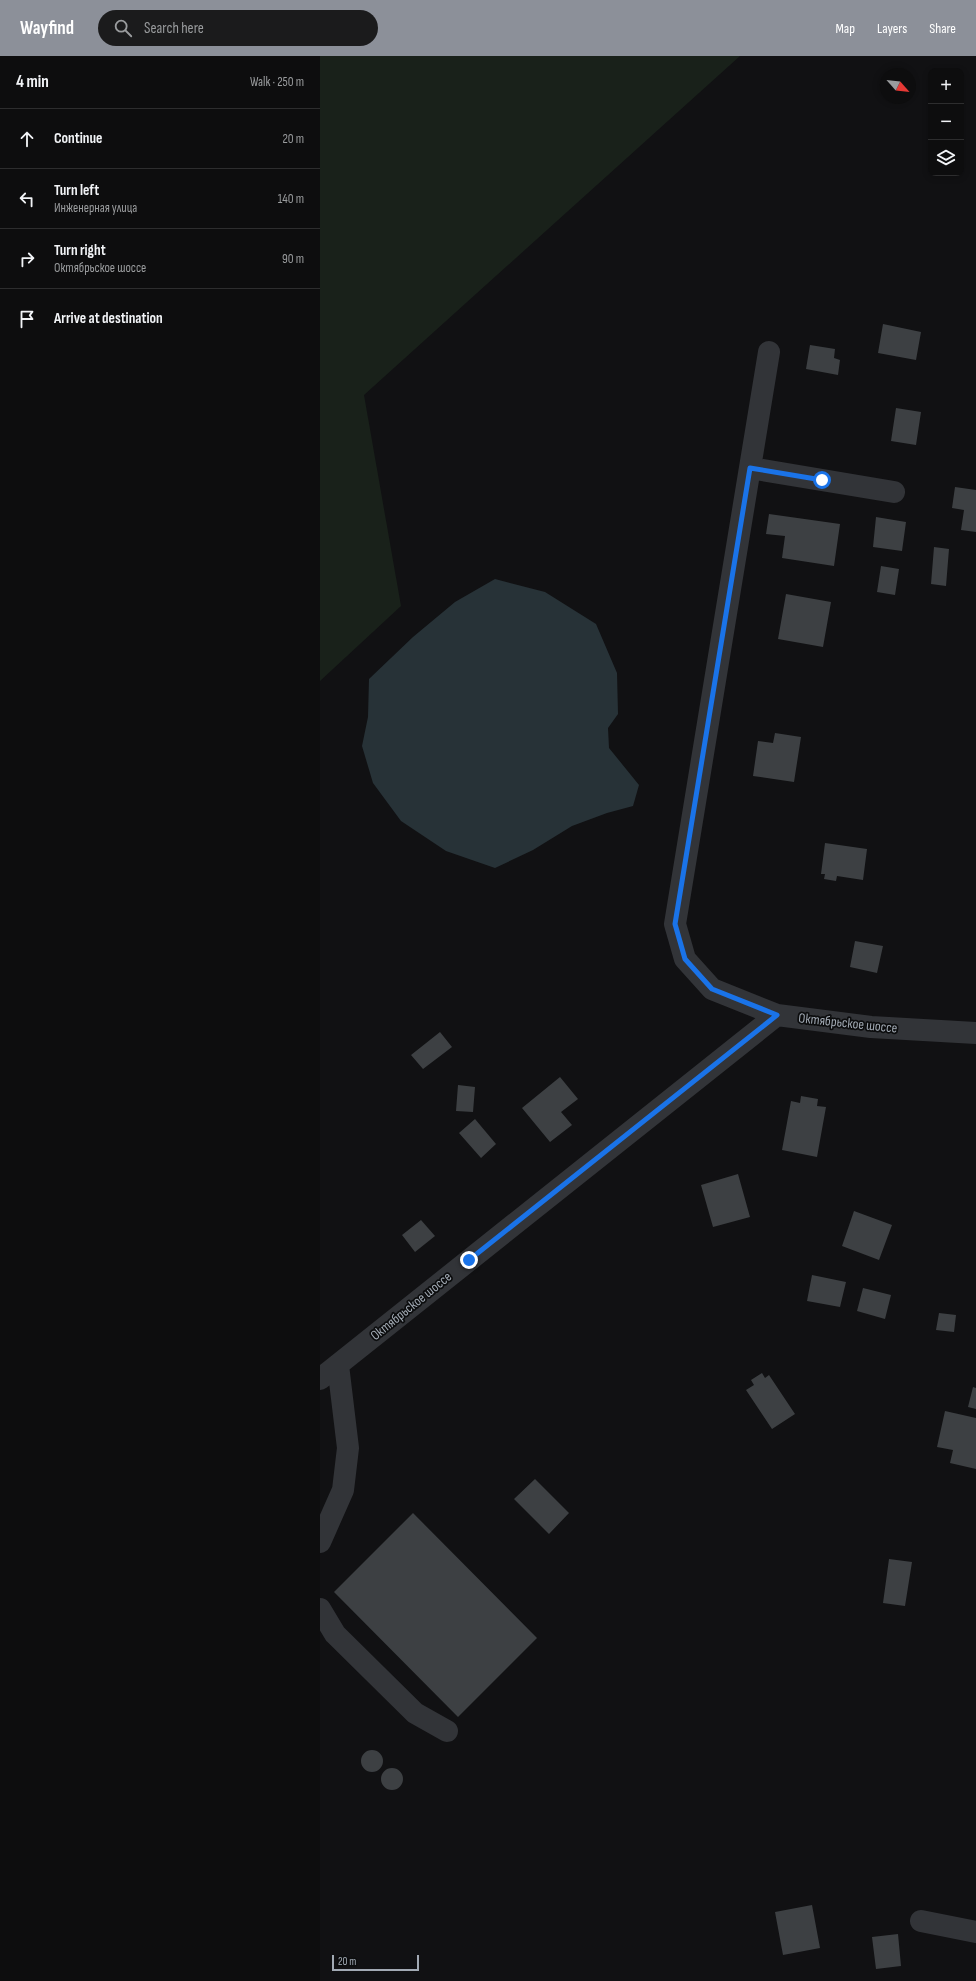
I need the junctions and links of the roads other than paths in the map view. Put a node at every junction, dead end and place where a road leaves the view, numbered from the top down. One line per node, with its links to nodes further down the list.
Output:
1 (769, 352): 2 (street)
2 (750, 468): 3 (street); 4 (street)
3 (894, 492)
4 (777, 1015): 5 (street, Октябрьское шоссе); 6 (street, Октябрьское шоссе)
5 (976, 1033)
6 (338, 1364): 7 (street, Октябрьское шоссе); 8 (street)
7 (320, 1379)
8 (320, 1542)
9 (320, 1609): 10 (street)
10 (446, 1731)
11 (921, 1921): 12 (street)
12 (976, 1932)

